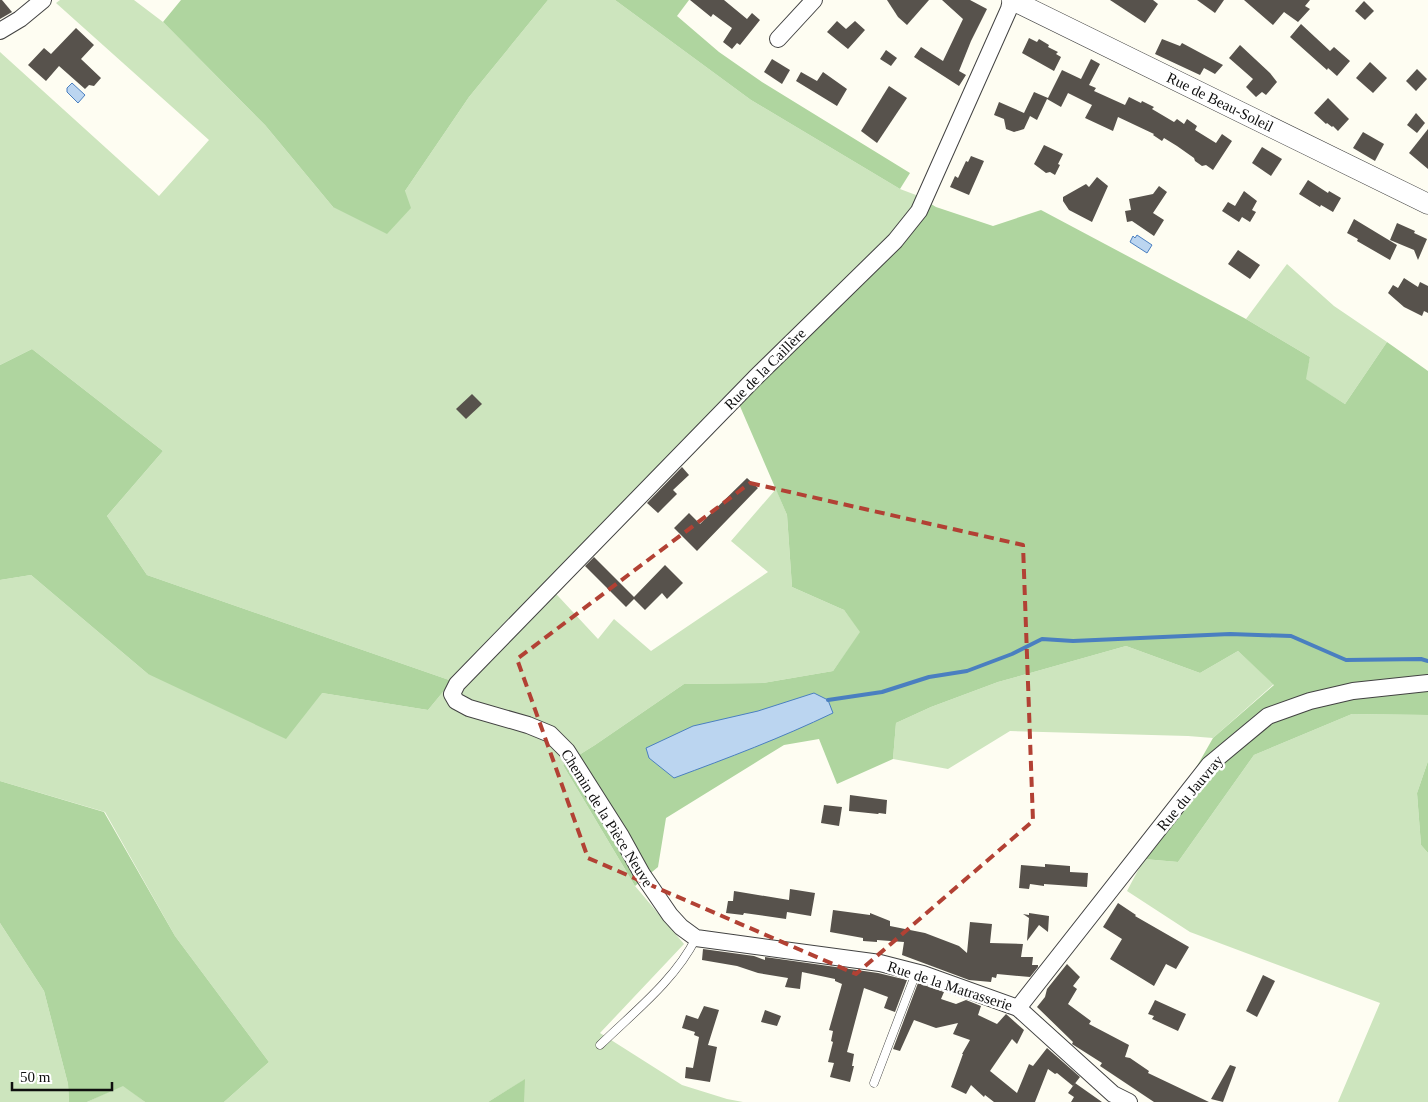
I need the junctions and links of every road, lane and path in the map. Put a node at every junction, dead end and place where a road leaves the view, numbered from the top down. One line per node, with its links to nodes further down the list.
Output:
1 (42, 0): 4 (street)
2 (814, 0): 5 (street)
3 (1012, 0): 6 (street, Rue de Beau-Soleil); 8 (street, Rue de la Caillère)
4 (0, 31)
5 (778, 39)
6 (1428, 204)
7 (1428, 683): 11 (street, Rue du Jauvray)
8 (452, 694): 9 (street, Chemin de la Pièce Neuve)
9 (696, 938): 10 (street, Rue de la Matrasserie); 12 (lane)
10 (916, 973): 11 (street, Rue de la Matrasserie); 13 (lane)
11 (1018, 1008): 14 (street, Rue de la Matrasserie)
12 (600, 1045)
13 (874, 1083)
14 (1114, 1098): 15 (street, Rue de la Matrasserie)
15 (1129, 1102)

